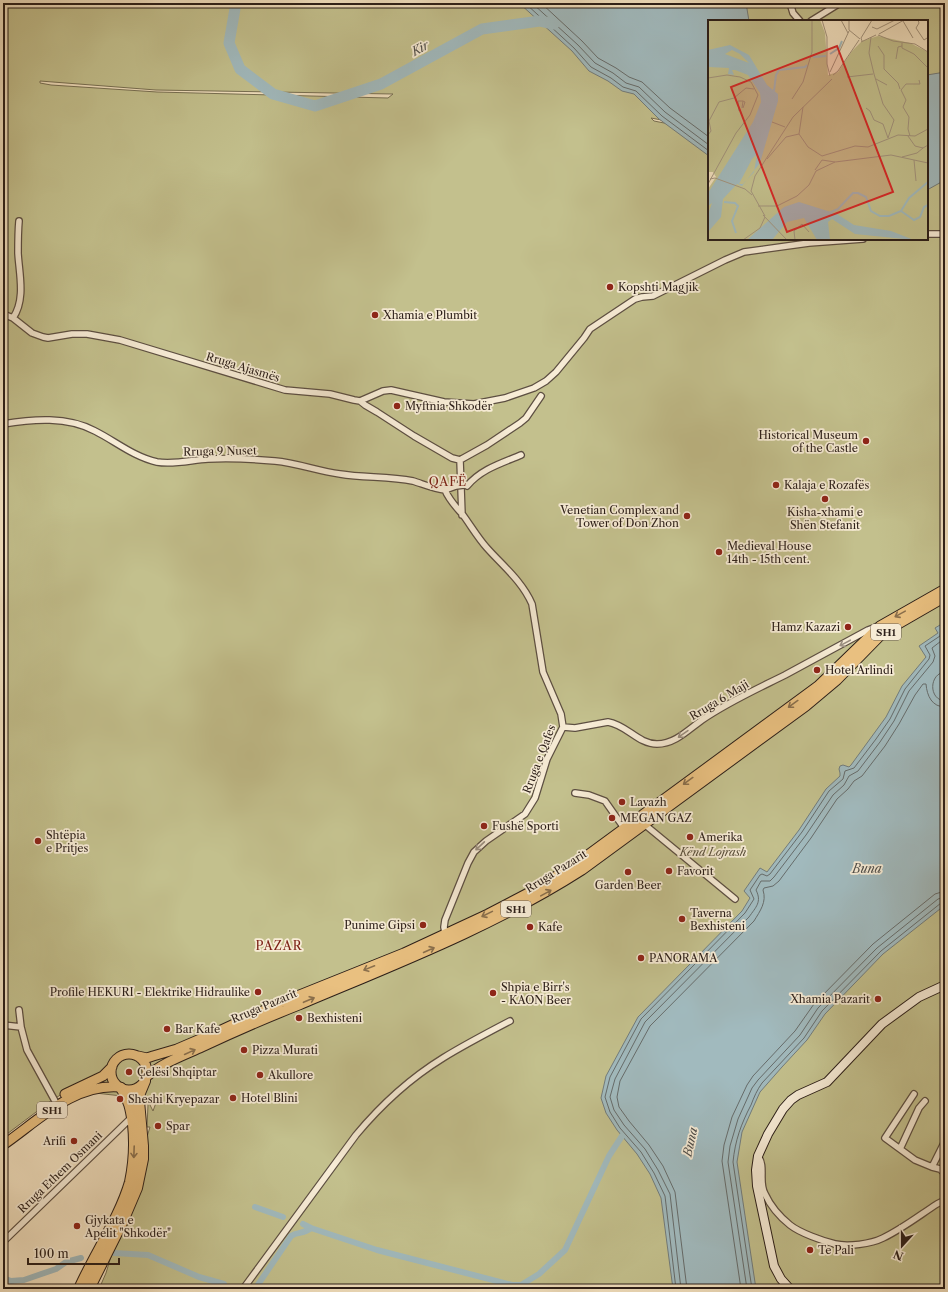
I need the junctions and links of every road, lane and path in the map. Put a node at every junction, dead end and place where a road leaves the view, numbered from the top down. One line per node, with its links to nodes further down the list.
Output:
1 (790, 3): 3 (street)
2 (840, 3): 4 (street)
3 (799, 20)
4 (813, 20)
5 (19, 221): 10 (street)
6 (928, 234): 7 (street)
7 (945, 234)
8 (852, 240): 12 (street)
9 (3, 314): 10 (street, Rruga Ajasmës)
10 (13, 318): 12 (street, Rruga Ajasmës)
11 (541, 396): 15 (street)
12 (360, 401): 15 (street, Rruga Ajasmës)
13 (3, 424): 16 (street, Rruga 9 Nuset)
14 (521, 455): 16 (street, bridge)
15 (460, 460): 17 (street)
16 (445, 490): 17 (street, Rruga e Qafes)
17 (462, 515): 21 (street, Rruga e Qafes)
18 (945, 589): 20 (main road, SH1, one-way to 20)
19 (945, 598): 23 (main road, Rruga Pazarit / SH1)
20 (880, 626): 21 (street, Rruga 6 Maji, one-way to 21); 24 (main road, Rruga Pazarit / SH1, one-way to 24)
21 (564, 727): 26 (street, Rruga e Qafes, one-way to 26)
22 (574, 793): 24 (street)
23 (644, 824): 25 (street); 34 (main road, Rruga Pazarit / SH1, one-way to 23)
24 (624, 828): 26 (main road, Rruga Pazarit / SH1, one-way to 26)
25 (735, 899)
26 (445, 934): 32 (main road, Rruga Pazarit / SH1, one-way to 32)
27 (945, 985): 44 (main road)
28 (19, 1010): 31 (street)
29 (510, 1021): 51 (street)
30 (3, 1026): 31 (street)
31 (21, 1027): 37 (street)
32 (138, 1056): 33 (main road, SH1); 34 (main road)
33 (112, 1067): 35 (main road); 37 (main road, SH1)
34 (146, 1079): 35 (main road, SH1); 39 (highway)
35 (120, 1087): 39 (highway); 42 (main road, SH1)
36 (914, 1094): 43 (street)
37 (55, 1101): 40 (main road, SH1)
38 (925, 1101): 43 (street)
39 (136, 1116): 48 (street, Rruga Ethem Osmani); 49 (highway, one-way to 49); 50 (highway)
40 (3, 1138)
41 (945, 1141): 45 (street)
42 (3, 1145)
43 (900, 1149): 45 (street)
44 (758, 1156): 47 (street); 52 (main road)
45 (932, 1167): 46 (street)
46 (945, 1174)
47 (945, 1200)
48 (3, 1242)
49 (79, 1289)
50 (89, 1289)
51 (243, 1289)
52 (790, 1289)

